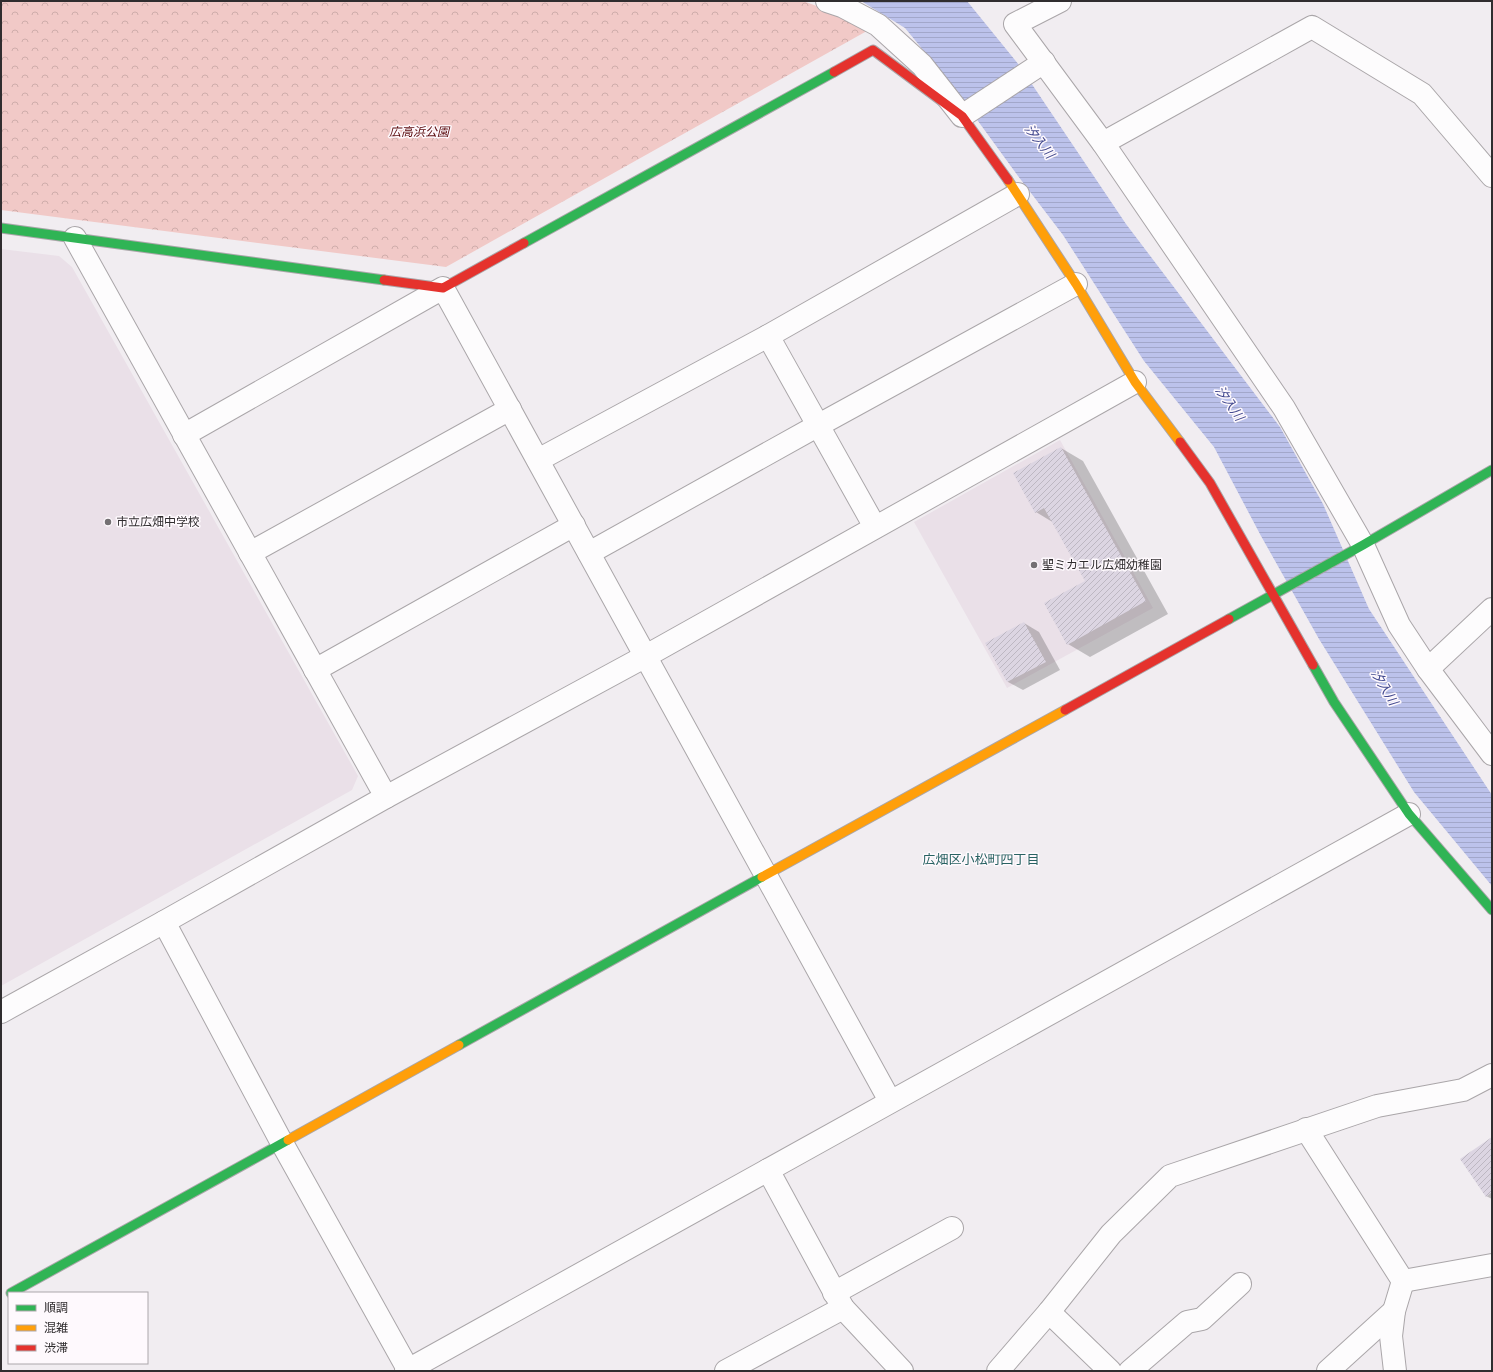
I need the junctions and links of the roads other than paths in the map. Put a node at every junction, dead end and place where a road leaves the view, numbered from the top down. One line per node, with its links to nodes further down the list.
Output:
1 (827, 1): 4 (street)
2 (1060, 1): 3 (street)
3 (1044, 62): 4 (street); 5 (street)
4 (962, 116): 7 (street); 11 (street)
5 (1103, 143): 6 (street); 21 (street)
6 (1492, 176)
7 (1018, 194): 10 (street); 12 (street)
8 (1, 228): 9 (street)
9 (75, 238): 11 (street); 16 (street)
10 (1076, 284): 13 (street); 15 (street)
11 (443, 288): 14 (street); 16 (street)
12 (768, 336): 15 (street); 17 (street)
13 (1135, 382): 20 (street); 24 (street)
14 (510, 409): 17 (street); 22 (street)
15 (818, 426): 20 (street); 23 (street)
16 (184, 435): 22 (street)
17 (538, 460): 19 (street)
18 (1492, 470): 21 (street)
19 (574, 525): 23 (street); 28 (street)
20 (875, 527): 26 (street)
21 (1363, 545): 24 (street); 27 (street)
22 (250, 553): 28 (street)
23 (589, 553): 26 (street)
24 (1274, 594): 31 (street); 32 (street)
25 (1492, 609): 27 (street)
26 (646, 656): 30 (street); 32 (street)
27 (1428, 669): 29 (street)
28 (315, 670): 30 (street)
29 (1492, 754)
30 (386, 797): 34 (street)
31 (1409, 814): 33 (street); 37 (street)
32 (766, 875): 37 (street); 39 (street)
33 (1492, 910)
34 (164, 922): 35 (street); 39 (street)
35 (1, 1012)
36 (1492, 1075): 38 (street)
37 (890, 1101): 40 (street)
38 (1306, 1129): 43 (street); 48 (street)
39 (282, 1143): 45 (street); 49 (street)
40 (768, 1170): 46 (street); 49 (street)
41 (952, 1228): 46 (street)
42 (1492, 1265): 43 (street)
43 (1403, 1281): 47 (street)
44 (1240, 1284): 54 (street)
45 (14, 1292)
46 (838, 1300): 50 (street); 51 (street)
47 (1394, 1311): 55 (street); 56 (street)
48 (1049, 1312): 52 (street); 53 (street)
49 (408, 1371)
50 (726, 1371)
51 (902, 1371)
52 (998, 1371)
53 (1110, 1371)
54 (1130, 1371)
55 (1328, 1371)
56 (1395, 1371)

